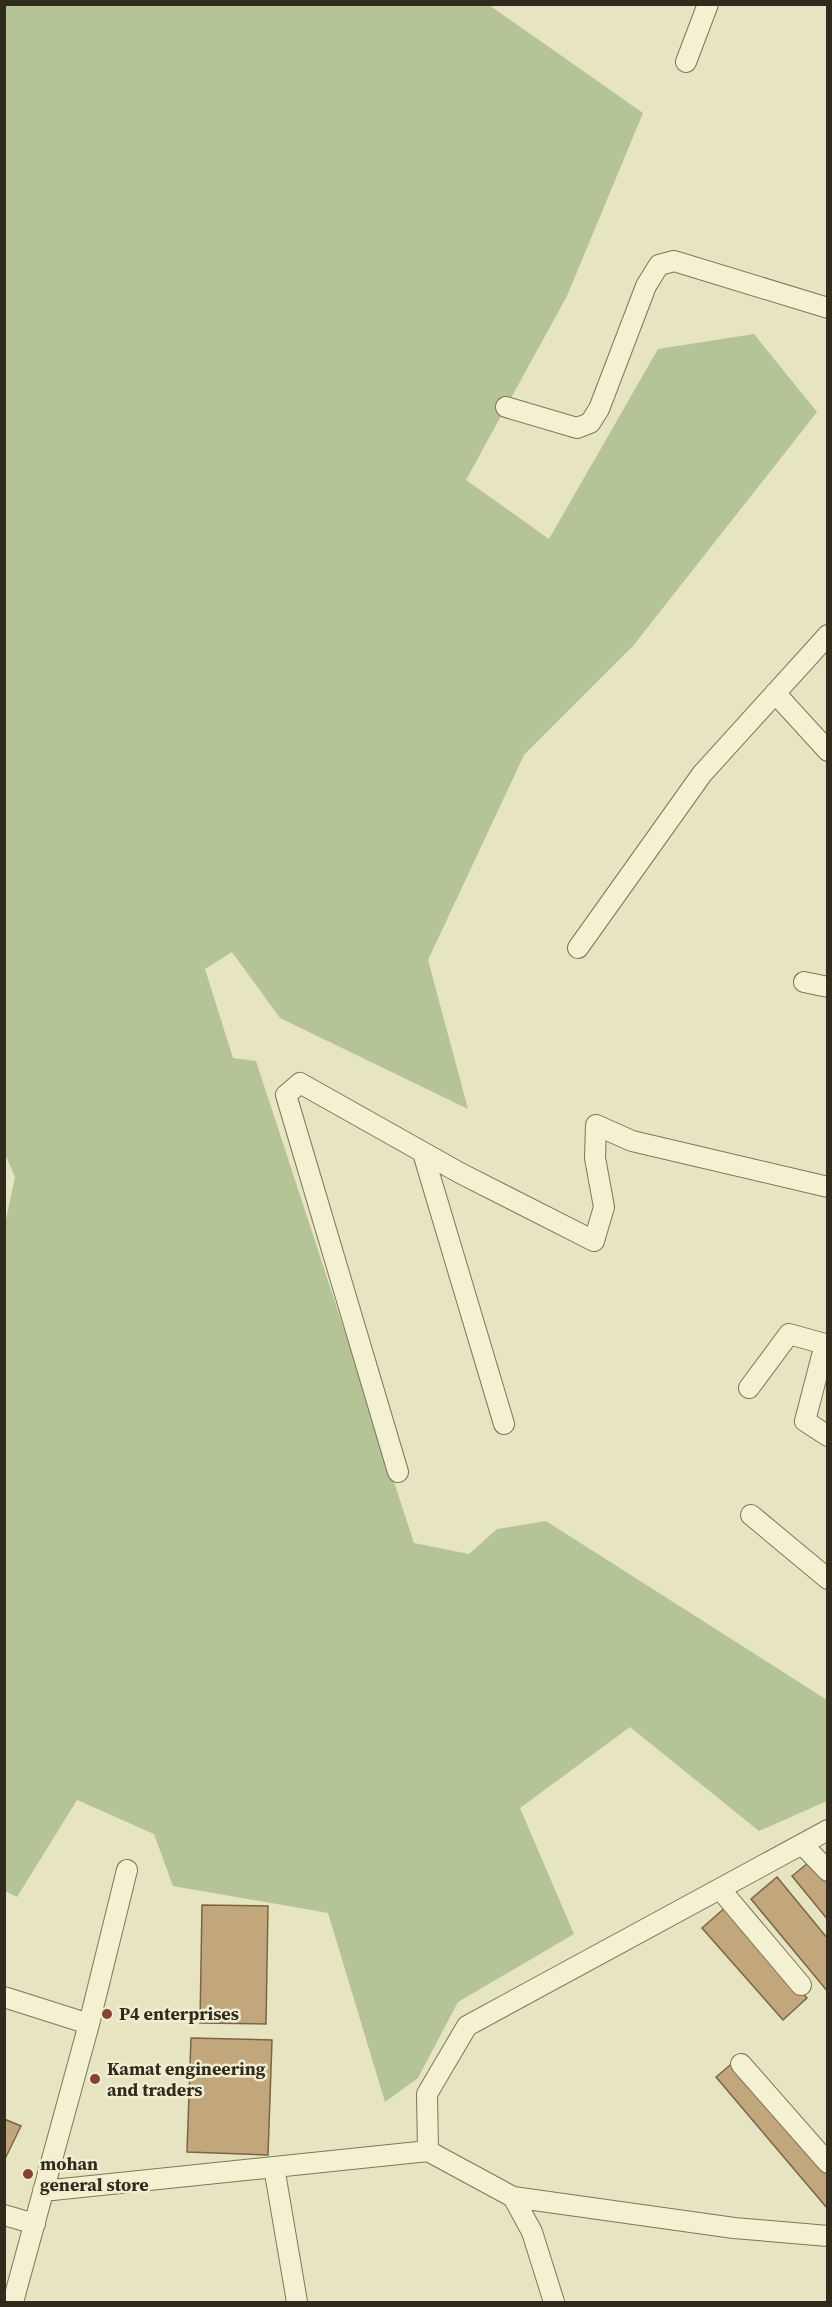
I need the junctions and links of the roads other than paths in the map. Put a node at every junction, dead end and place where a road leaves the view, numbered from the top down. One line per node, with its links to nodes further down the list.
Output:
1 (708, 4): 2 (street)
2 (686, 62)
3 (828, 308): 4 (street)
4 (506, 407)
5 (828, 635): 6 (street)
6 (775, 693): 7 (street); 8 (street)
7 (828, 751)
8 (578, 948)
9 (804, 982): 10 (street)
10 (828, 987)
11 (423, 1153): 12 (street); 14 (street); 16 (street)
12 (828, 1187)
13 (749, 1388): 15 (street)
14 (504, 1424)
15 (828, 1436)
16 (398, 1472)
17 (751, 1515): 18 (street)
18 (828, 1579)
19 (828, 1830): 20 (street)
20 (802, 1844): 22 (street); 23 (street)
21 (127, 1870): 26 (street)
22 (828, 1871)
23 (720, 1888): 24 (street); 28 (street)
24 (801, 1985)
25 (4, 1997): 26 (street)
26 (89, 2024): 31 (street)
27 (741, 2064): 29 (street)
28 (428, 2151): 30 (street); 32 (street)
29 (828, 2163)
30 (274, 2167): 31 (street); 37 (street)
31 (44, 2191): 34 (street)
32 (513, 2197): 35 (street); 38 (street)
33 (4, 2215): 34 (street)
34 (35, 2224): 36 (street)
35 (828, 2236)
36 (13, 2302)
37 (297, 2302)
38 (554, 2302)

